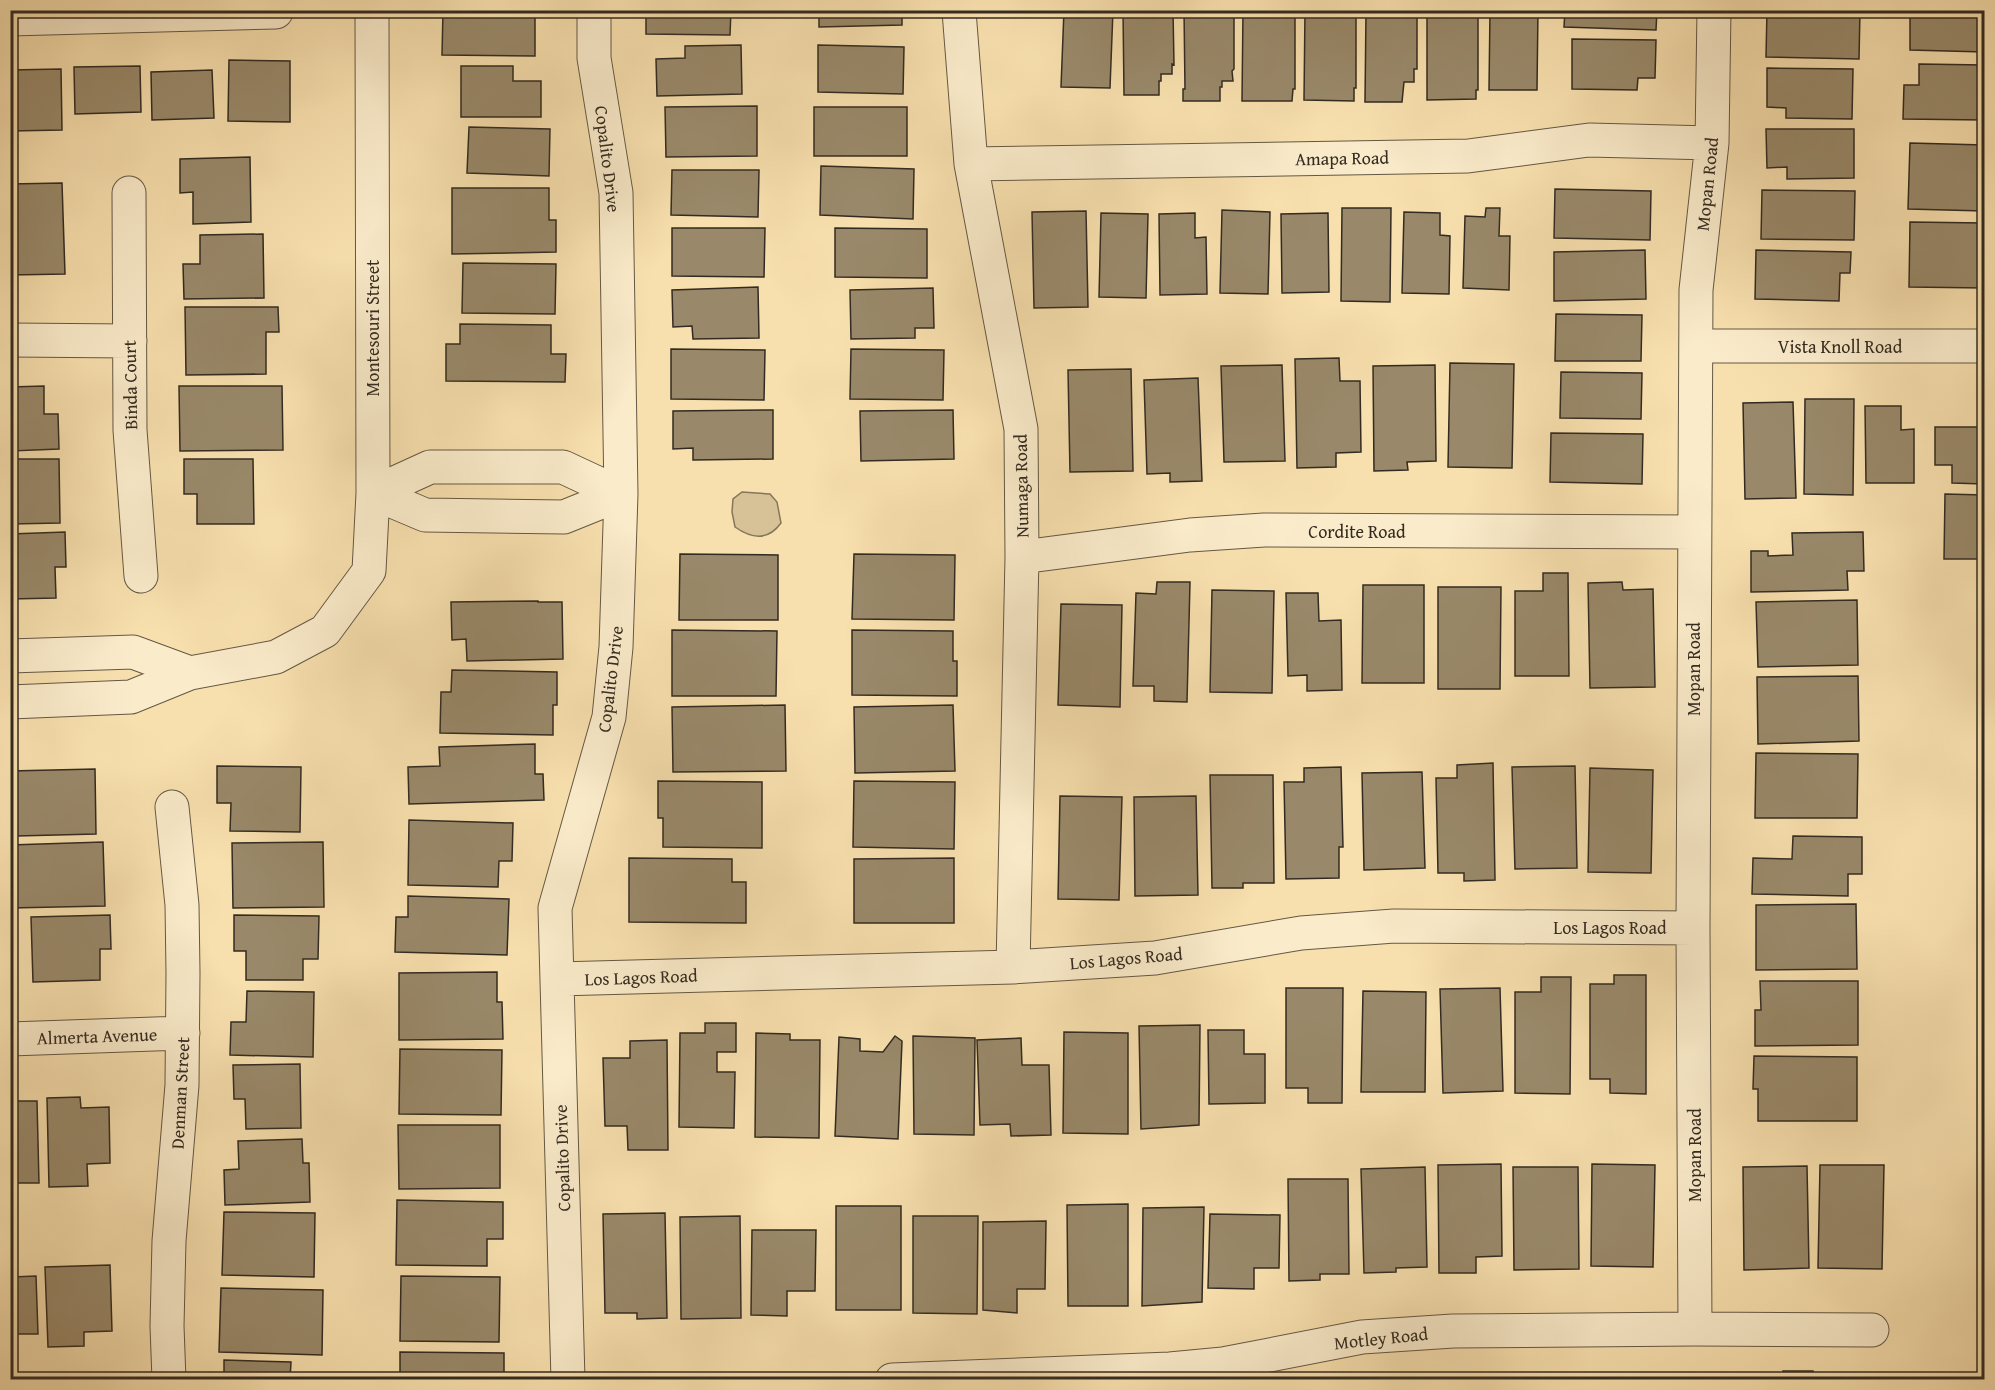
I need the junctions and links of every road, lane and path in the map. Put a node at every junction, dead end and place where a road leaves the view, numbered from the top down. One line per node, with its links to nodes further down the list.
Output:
1 (372, 10): 15 (street, Montesouri Street)
2 (594, 10): 16 (street, Copalito Drive)
3 (1714, 10): 8 (street, Mopan Road)
4 (959, 11): 9 (street, Numaga Road)
5 (176, 12): 6 (street); 7 (street)
6 (276, 12)
7 (10, 19)
8 (1712, 142): 9 (street, Amapa Road); 13 (street, Mopan Road)
9 (971, 164): 18 (street, Numaga Road)
10 (129, 193): 12 (street, Binda Court)
11 (10, 340): 12 (street)
12 (130, 341): 19 (street, Binda Court)
13 (1696, 346): 14 (street, Vista Knoll Road); 17 (street, Mopan Road)
14 (1984, 346)
15 (373, 493): 16 (street); 16 (street); 21 (street, Montesouri Street)
16 (621, 494): 26 (street, Copalito Drive)
17 (1694, 532): 18 (street, Cordite Road); 24 (street, Mopan Road)
18 (1022, 557): 25 (street, Numaga Road)
19 (141, 576)
20 (10, 656): 21 (street)
21 (190, 674): 22 (street)
22 (10, 702)
23 (172, 807): 27 (street, Denman Street)
24 (1693, 928): 25 (street, Los Lagos Road); 29 (street, Mopan Road)
25 (1013, 967): 26 (street, Los Lagos Road)
26 (557, 980): 32 (street, Copalito Drive)
27 (183, 1032): 28 (street, Almerta Avenue); 31 (street, Denman Street)
28 (10, 1039)
29 (1695, 1329): 30 (street, Motley Road); 33 (street, Motley Road)
30 (1872, 1330)
31 (169, 1380)
32 (568, 1380)
33 (892, 1380)

